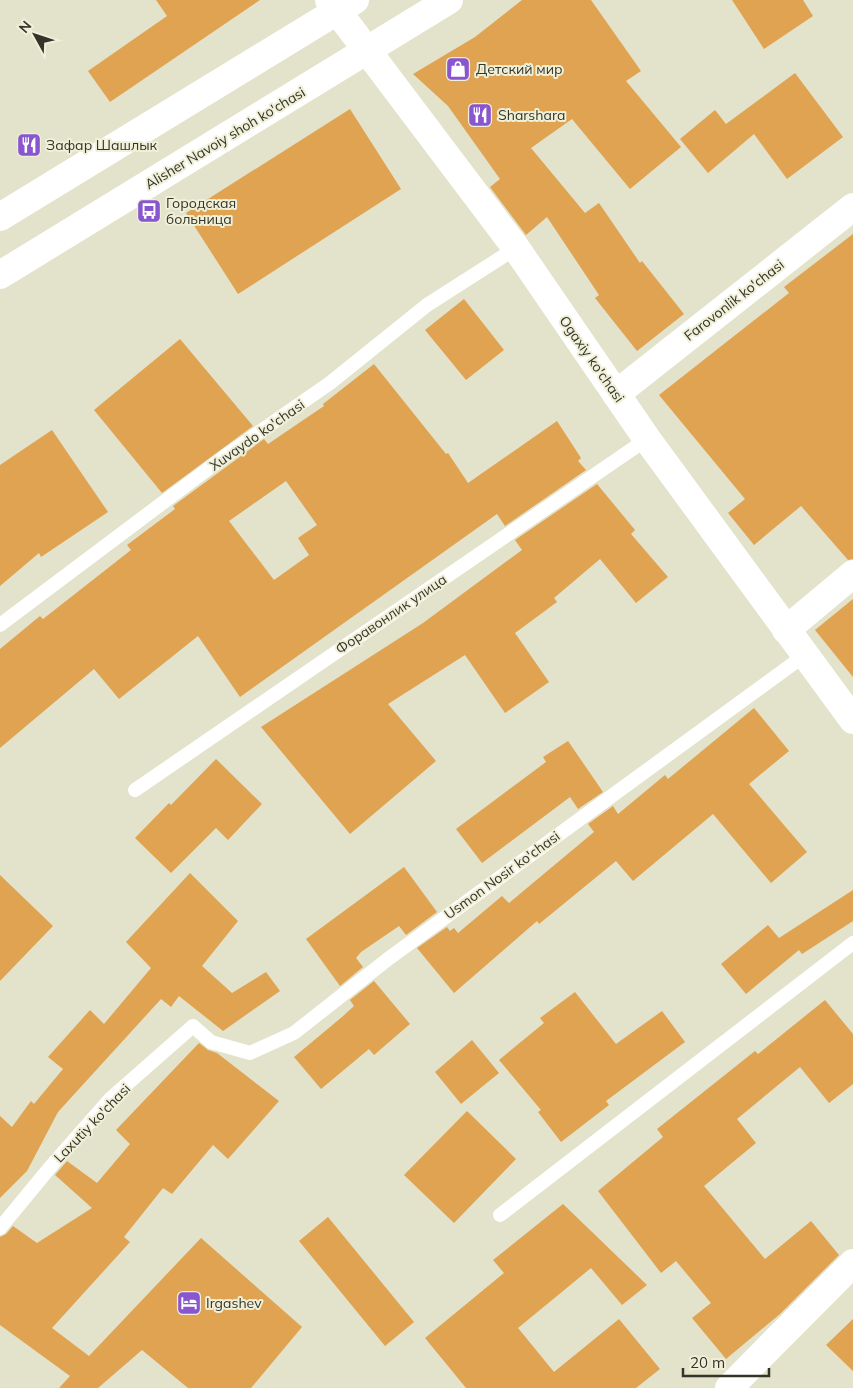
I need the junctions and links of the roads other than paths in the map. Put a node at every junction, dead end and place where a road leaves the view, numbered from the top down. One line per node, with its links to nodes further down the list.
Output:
1 (449, 0): 3 (street, Alisher Navoiy shoh ko'chasi)
2 (340, 4): 3 (street, Ogaxiy ko'chasi); 5 (street)
3 (366, 52): 6 (street, Ogaxiy ko'chasi); 7 (street, Alisher Navoiy shoh ko'chasi)
4 (853, 207): 8 (street, Farovonlik ko'chasi)
5 (0, 217)
6 (516, 248): 8 (street, Ogaxiy ko'chasi); 11 (lane, Xuvaydo ko'chasi)
7 (0, 275)
8 (616, 394): 9 (street, Ogaxiy ko'chasi)
9 (647, 439): 12 (street, Ogaxiy ko'chasi); 15 (lane, Форавонлик улица)
10 (853, 574): 12 (street)
11 (0, 625)
12 (786, 630): 13 (street, Ogaxiy ko'chasi)
13 (805, 655): 14 (street, Ogaxiy ko'chasi); 17 (lane, Usmon Nosir ko'chasi)
14 (853, 720)
15 (135, 790)
16 (853, 943): 18 (lane)
17 (192, 1026): 19 (lane, Laxutiy ko'chasi)
18 (500, 1215)
19 (0, 1228)
20 (853, 1263): 21 (street)
21 (729, 1388)

